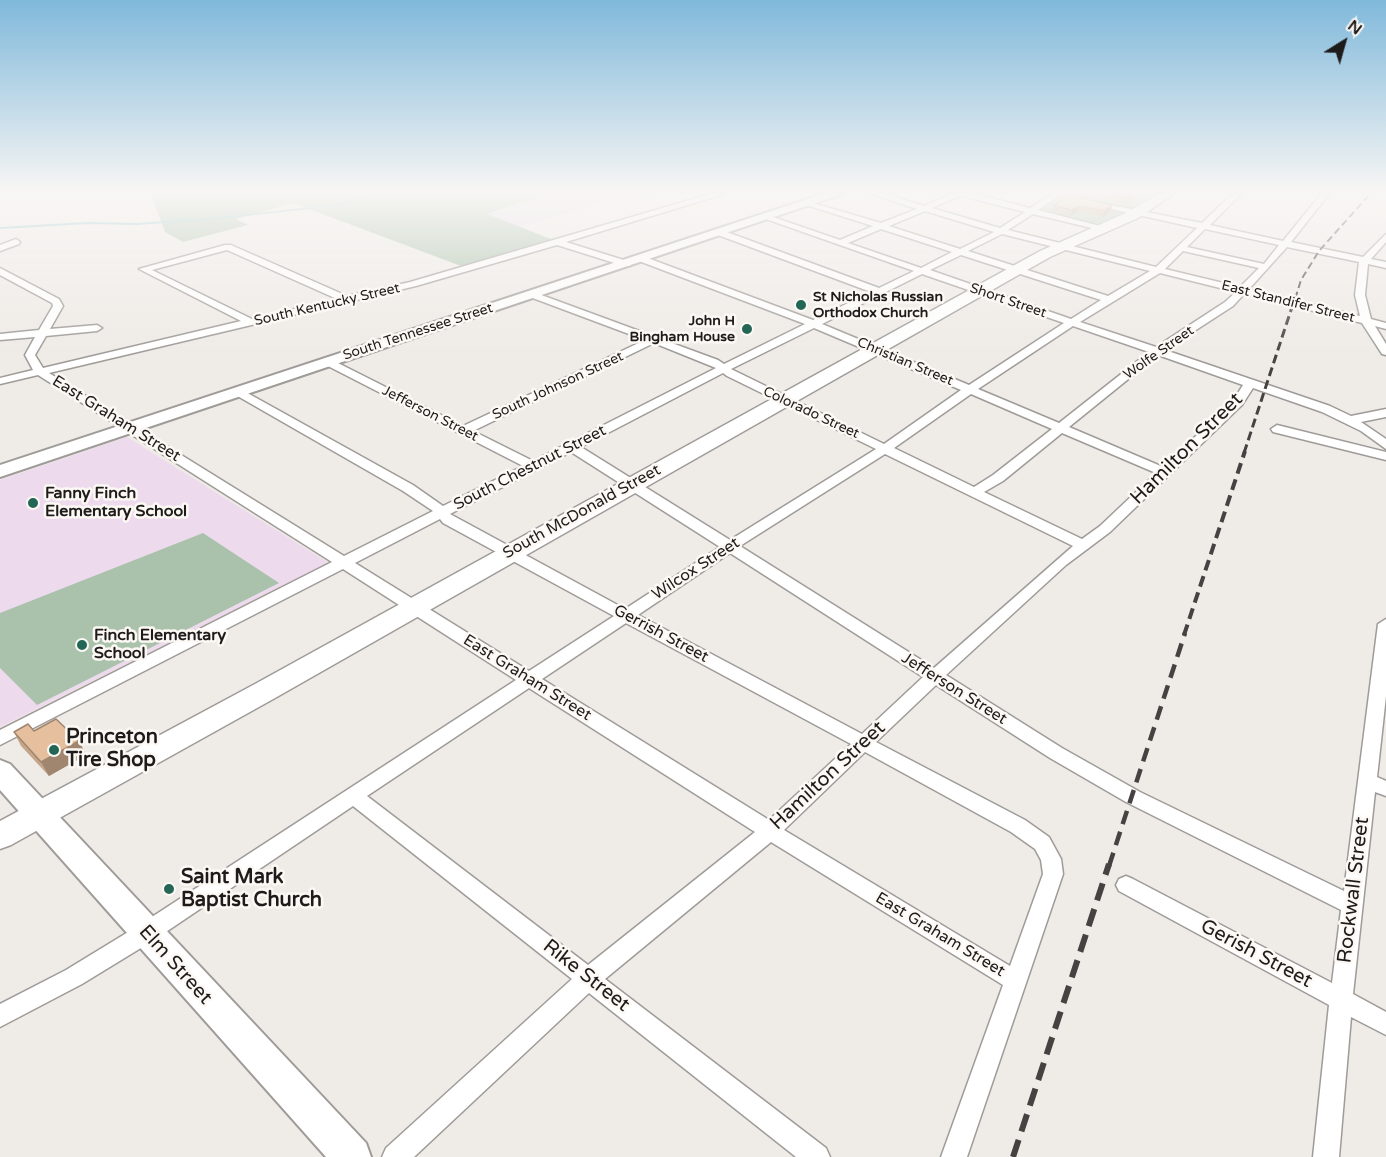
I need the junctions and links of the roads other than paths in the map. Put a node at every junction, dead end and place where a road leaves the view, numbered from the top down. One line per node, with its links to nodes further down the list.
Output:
1 (224, 248): 35 (street)
2 (230, 248): 33 (street)
3 (537, 248): 33 (street, South Kentucky Street)
4 (577, 248): 19 (street)
5 (675, 248): 17 (street, South Tennessee Street)
6 (761, 248): 30 (street)
7 (855, 248): 22 (street, Short Street)
8 (948, 248): 16 (street)
9 (964, 248): 16 (street, South Chestnut Street)
10 (1056, 248): 23 (main road, South McDonald Street)
11 (1068, 248): 24 (street, East Standifer Street)
12 (1181, 248): 21 (street); 24 (street, Wilcox Street)
13 (1282, 248): 21 (street, Wolfe Street)
14 (1304, 248): 18 (street)
15 (1376, 248): 18 (street)
16 (958, 251): 22 (street, South Chestnut Street); 23 (street)
17 (642, 259): 19 (street, South Tennessee Street); 37 (street, Christian Street)
18 (1365, 261): 20 (street); 34 (street)
19 (627, 264): 31 (street, South Tennessee Street)
20 (1386, 265)
21 (1266, 267): 29 (street, Wolfe Street)
22 (920, 270): 28 (street, Short Street); 30 (street, South Chestnut Street)
23 (1016, 270): 28 (main road, South McDonald Street); 32 (street)
24 (1158, 270): 29 (street, East Standifer Street); 32 (street, Wilcox Street)
25 (0, 271): 26 (street)
26 (16, 279): 27 (street); 40 (street)
27 (0, 284)
28 (979, 291): 36 (street, Short Street); 43 (main road, South McDonald Street)
29 (1243, 291): 34 (street, East Standifer Street); 44 (street, Wolfe Street)
30 (880, 292): 37 (street, South Chestnut Street)
31 (533, 295): 42 (street, Colorado Street); 46 (street, South Tennessee Street)
32 (1107, 299): 36 (street, Wilcox Street)
33 (347, 300): 35 (street, South Kentucky Street)
34 (1366, 321): 38 (street, East Standifer Street); 45 (street)
35 (251, 322): 48 (street, South Kentucky Street)
36 (1071, 322): 44 (street, Short Street); 51 (street, Wilcox Street)
37 (813, 324): 43 (street, Christian Street); 47 (street, South Chestnut Street)
38 (1386, 326)
39 (97, 328): 40 (street)
40 (42, 334): 41 (street); 48 (street)
41 (0, 337)
42 (653, 340): 47 (street, Colorado Street); 59 (street, South Johnson Street)
43 (874, 349): 51 (street, Christian Street); 53 (main road, South McDonald Street)
44 (1157, 351): 50 (street, Short Street); 56 (street, Wolfe Street)
45 (1386, 352)
46 (328, 362): 52 (street, South Tennessee Street); 59 (street, Jefferson Street)
47 (723, 369): 53 (street, Colorado Street); 61 (street, South Chestnut Street)
48 (40, 372): 49 (street, South Kentucky Street); 57 (street, East Graham Street)
49 (0, 381)
50 (1250, 383): 55 (street); 66 (street, Hamilton Street)
51 (969, 389): 56 (street, Christian Street); 62 (street, Wilcox Street)
52 (238, 392): 57 (street, South Tennessee Street); 69 (street, Gerrish Street)
53 (784, 400): 62 (street, Colorado Street); 67 (main road, South McDonald Street)
54 (1386, 413): 55 (street)
55 (1352, 420): 60 (street)
56 (1061, 426): 66 (street, Christian Street); 68 (street, Wolfe Street)
57 (131, 428): 65 (street, South Tennessee Street); 73 (street, East Graham Street)
58 (1276, 429): 63 (street)
59 (462, 431): 64 (street, Jefferson Street)
60 (1386, 445)
61 (570, 446): 64 (street, South Chestnut Street); 67 (street, Jefferson Street)
62 (886, 448): 68 (street, Colorado Street); 71 (street, Wilcox Street)
63 (1386, 456)
64 (532, 466): 69 (street, South Chestnut Street)
65 (0, 471)
66 (1165, 472): 70 (street, Hamilton Street)
67 (631, 485): 71 (street, Jefferson Street); 72 (main road, South McDonald Street)
68 (975, 492): 70 (street, Colorado Street)
69 (441, 513): 72 (street, Gerrish Street); 73 (street, South Chestnut Street)
70 (1083, 545): 77 (street, Hamilton Street)
71 (731, 546): 75 (street, Wilcox Street); 77 (street, Jefferson Street)
72 (509, 554): 74 (main road, South McDonald Street); 75 (street, Gerrish Street)
73 (344, 562): 74 (street, East Graham Street); 79 (street, South Chestnut Street)
74 (414, 607): 78 (street, East Graham Street); 85 (main road, South McDonald Street)
75 (626, 615): 78 (street, Wilcox Street); 80 (street, Gerrish Street)
76 (1386, 624): 82 (street, Rockwall Street)
77 (934, 675): 80 (street, Hamilton Street); 89 (street, Jefferson Street)
78 (529, 679): 84 (street, Wilcox Street); 86 (street, East Graham Street)
79 (0, 738)
80 (863, 744): 86 (street, Hamilton Street); 92 (street, Gerrish Street)
81 (0, 771): 85 (street, Elm Street)
82 (1367, 781): 83 (street); 89 (street, Rockwall Street)
83 (1386, 789)
84 (354, 796): 90 (street, Wilcox Street); 91 (street, Rike Street)
85 (40, 816): 87 (main road, South McDonald Street); 90 (street, Elm Street)
86 (770, 831): 91 (street, Hamilton Street); 92 (street, East Graham Street)
87 (0, 836)
88 (1126, 885): 93 (street, Gerish Street)
89 (1353, 905): 93 (street, Rockwall Street)
90 (146, 933): 94 (street, Wilcox Street); 96 (street, Elm Street)
91 (588, 978): 97 (street, Hamilton Street); 98 (street, Rike Street)
92 (1017, 982): 99 (street, Gerrish Street)
93 (1341, 1000): 95 (street, Gerish Street); 100 (street, Rockwall Street)
94 (0, 1016)
95 (1386, 1024)
96 (352, 1157)
97 (395, 1157)
98 (817, 1157)
99 (954, 1157)
100 (1326, 1157)

